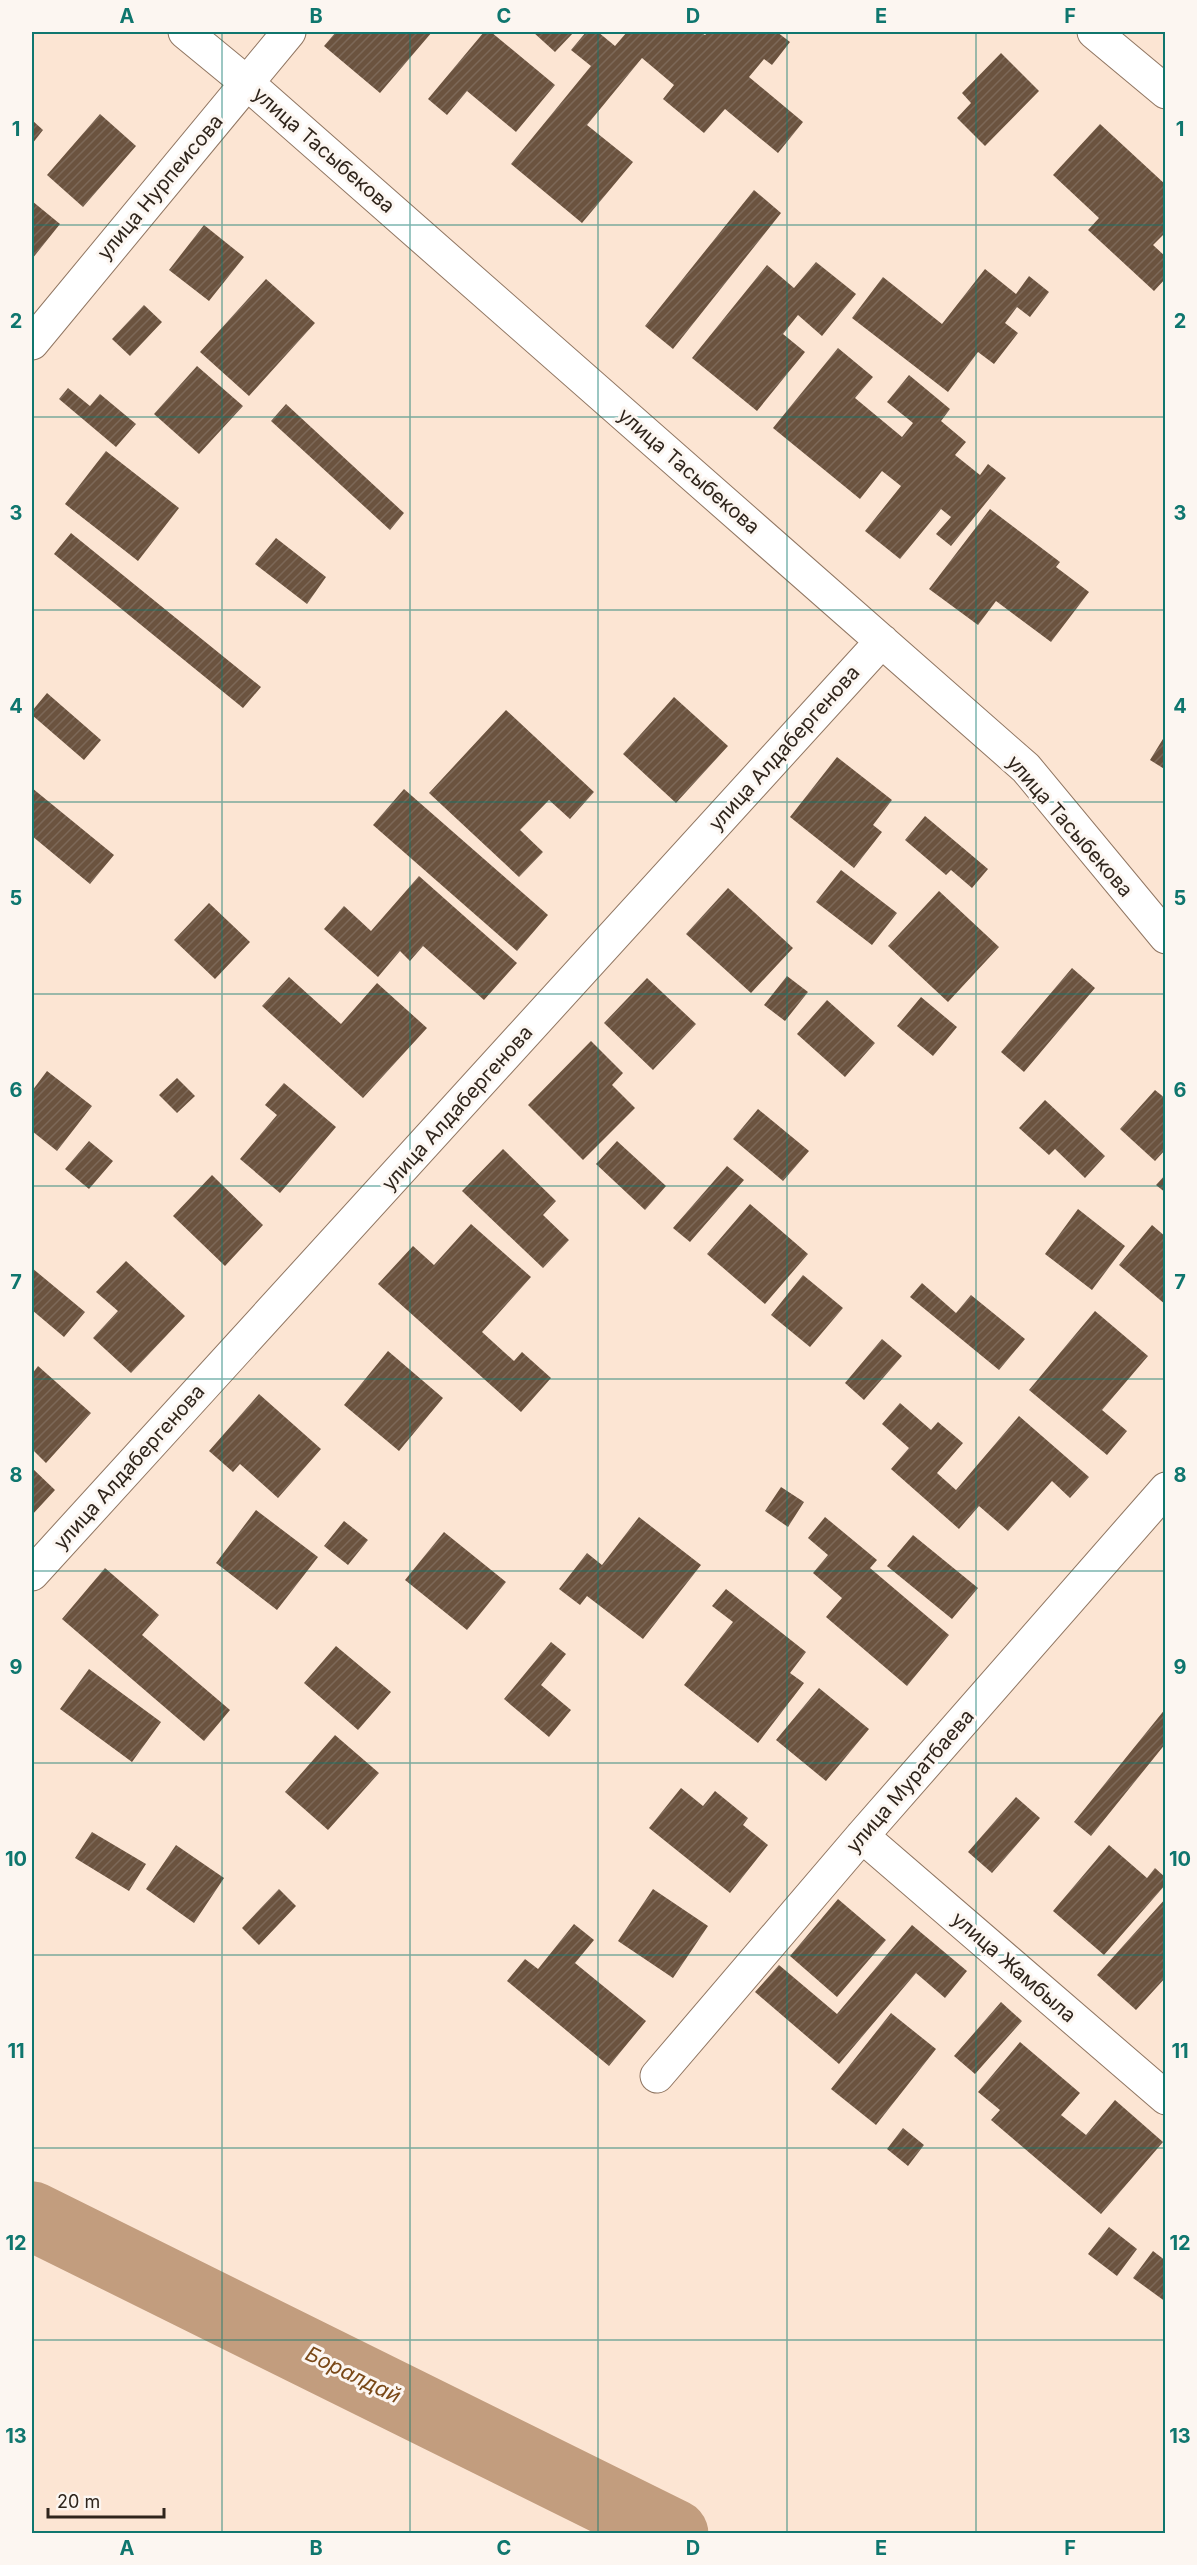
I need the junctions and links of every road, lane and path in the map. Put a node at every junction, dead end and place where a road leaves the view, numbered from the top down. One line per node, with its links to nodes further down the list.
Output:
1 (185, 32): 4 (street, улица Тасыбекова)
2 (289, 32): 4 (street, улица Нурпеисова)
3 (1094, 32): 5 (street)
4 (247, 83): 6 (street, улица Нурпеисова); 7 (street, улица Тасыбекова)
5 (1166, 92)
6 (32, 343)
7 (882, 641): 8 (street, улица Тасыбекова); 10 (street, улица Алдабергенова)
8 (1166, 937)
9 (1166, 1489): 11 (street, улица Муратбаева)
10 (32, 1574)
11 (862, 1836): 12 (street, улица Муратбаева); 13 (street, улица Жамбыла)
12 (657, 2076)
13 (1166, 2098)

